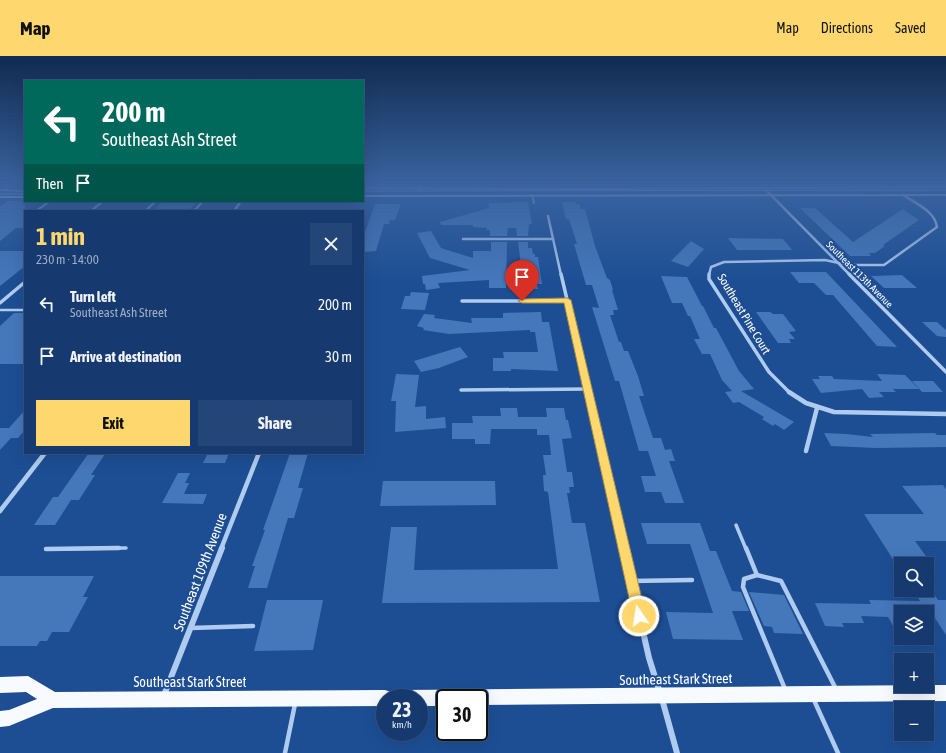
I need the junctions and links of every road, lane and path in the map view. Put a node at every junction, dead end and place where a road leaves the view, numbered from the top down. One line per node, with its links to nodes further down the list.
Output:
1 (548, 216): 5 (street)
2 (792, 217): 6 (street, Southeast 113th Avenue)
3 (933, 217): 6 (street, Southeast Pine Court)
4 (463, 239): 5 (street)
5 (553, 239): 8 (street)
6 (838, 263): 13 (street, Southeast 113th Avenue); 16 (street, Southeast Pine Court)
7 (24, 283): 10 (street)
8 (567, 300): 9 (street); 14 (street)
9 (462, 301)
10 (0, 303)
11 (0, 310): 12 (lane)
12 (24, 310)
13 (946, 372)
14 (588, 389): 15 (street); 26 (street)
15 (461, 390)
16 (817, 408): 17 (street, Southeast Pine Court); 18 (street)
17 (946, 414)
18 (806, 451)
19 (44, 454): 21 (street)
20 (259, 454): 29 (street, Southeast 109th Avenue)
21 (0, 511)
22 (736, 525): 25 (lane)
23 (126, 548): 24 (lane)
24 (46, 549)
25 (757, 575): 33 (lane); 34 (lane)
26 (631, 580): 27 (lane); 35 (street)
27 (692, 580)
28 (253, 626): 29 (lane)
29 (191, 628): 38 (street, Southeast 109th Avenue)
30 (0, 685): 40 (main road)
31 (946, 693): 33 (main road, Southeast Stark Street)
32 (811, 694): 33 (main road, Southeast Stark Street); 34 (main road, Southeast Stark Street); 44 (lane)
33 (838, 694)
34 (787, 695): 35 (main road, Southeast Stark Street)
35 (660, 696): 37 (main road, Southeast Stark Street); 43 (street)
36 (376, 698): 39 (main road, Southeast Stark Street)
37 (428, 698)
38 (163, 699): 39 (main road, Southeast Stark Street); 40 (main road, Southeast Stark Street)
39 (296, 699): 42 (lane)
40 (53, 700): 41 (main road)
41 (0, 719)
42 (285, 753)
43 (677, 753)
44 (838, 753)

